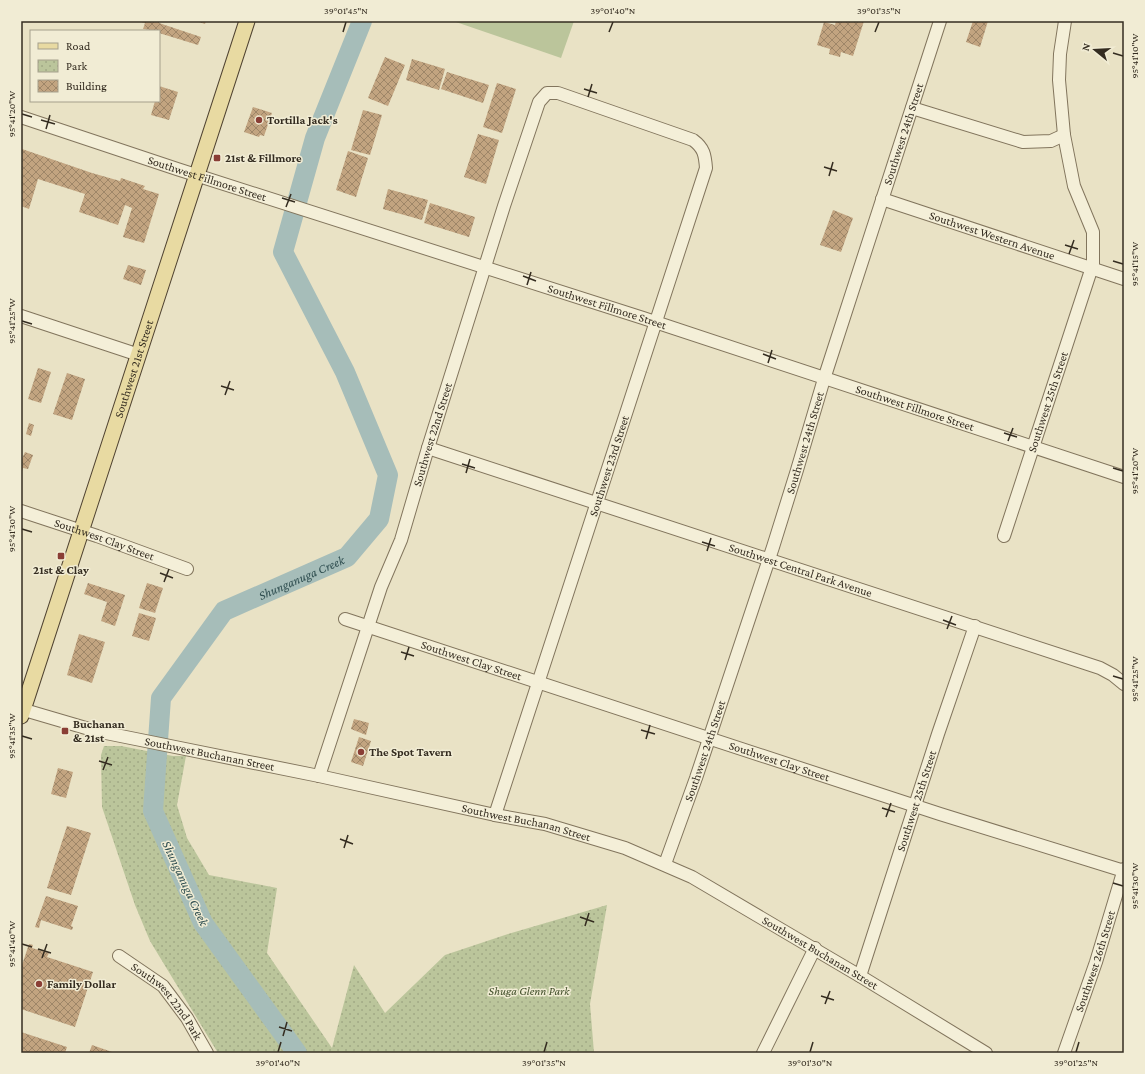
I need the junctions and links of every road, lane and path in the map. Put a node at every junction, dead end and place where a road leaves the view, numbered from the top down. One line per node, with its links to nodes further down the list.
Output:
1 (247, 21): 8 (main road, Southwest 21st Street)
2 (940, 21): 4 (street, Southwest 24th Street)
3 (1065, 21): 7 (street, Southwest 25th Street)
4 (912, 108): 7 (street); 9 (street, Southwest 24th Street)
5 (21, 117): 8 (street, Southwest Fillmore Street)
6 (673, 133): 11 (street, Southwest 22nd Street); 14 (street, Southwest 23rd Street)
7 (1064, 135): 10 (street, Southwest 25th Street)
8 (196, 176): 11 (street, Southwest Fillmore Street); 15 (main road, Southwest 21st Street)
9 (882, 199): 10 (street, Southwest Western Avenue); 16 (street, Southwest 24th Street)
10 (1092, 268): 12 (street, Southwest Western Avenue); 17 (street, Southwest 25th Street)
11 (485, 269): 14 (street, Southwest Fillmore Street); 18 (street, Southwest 22nd Street)
12 (1124, 279)
13 (21, 316): 15 (street)
14 (655, 322): 16 (street, Southwest Fillmore Street); 20 (street, Southwest 23rd Street)
15 (139, 355): 22 (main road, Southwest 21st Street)
16 (824, 379): 17 (street, Southwest Fillmore Street); 24 (street, Southwest 24th Street)
17 (1033, 447): 19 (street, Southwest Fillmore Street); 23 (street, Southwest 25th Street)
18 (428, 448): 20 (street, Southwest Central Park Avenue); 27 (street, Southwest 22nd Street)
19 (1124, 477)
20 (597, 503): 24 (street, Southwest Central Park Avenue); 29 (street, Southwest 23rd Street)
21 (21, 511): 22 (street, Southwest Clay Street)
22 (81, 531): 25 (street, Southwest Clay Street); 31 (main road, Southwest 21st Street)
23 (1004, 536)
24 (769, 558): 28 (street, Southwest Central Park Avenue); 32 (street, Southwest 24th Street)
25 (187, 569)
26 (345, 619): 27 (street, Southwest Clay Street)
27 (367, 626): 29 (street, Southwest Clay Street); 33 (street, Southwest 22nd Street)
28 (975, 626): 30 (street, Southwest Central Park Avenue); 34 (street, Southwest 25th Street)
29 (539, 682): 32 (street, Southwest Clay Street); 35 (street, Southwest 23rd Street)
30 (1124, 684)
31 (22, 712): 33 (street, Southwest Buchanan Street)
32 (709, 737): 34 (street, Southwest Clay Street); 36 (street, Southwest 24th Street)
33 (319, 776): 35 (street, Southwest Buchanan Street)
34 (915, 805): 37 (street, Southwest Clay Street); 40 (street, Southwest 25th Street)
35 (494, 815): 36 (street, Southwest Buchanan Street)
36 (665, 864): 38 (street, Southwest Buchanan Street)
37 (1124, 870): 41 (street, Southwest 26th Street)
38 (815, 948): 40 (street, Southwest Buchanan Street); 43 (street)
39 (119, 956): 42 (street, Southwest 22nd Park)
40 (860, 976): 44 (street, Southwest Buchanan Street)
41 (1067, 1052)
42 (207, 1053)
43 (763, 1053)
44 (986, 1053)

